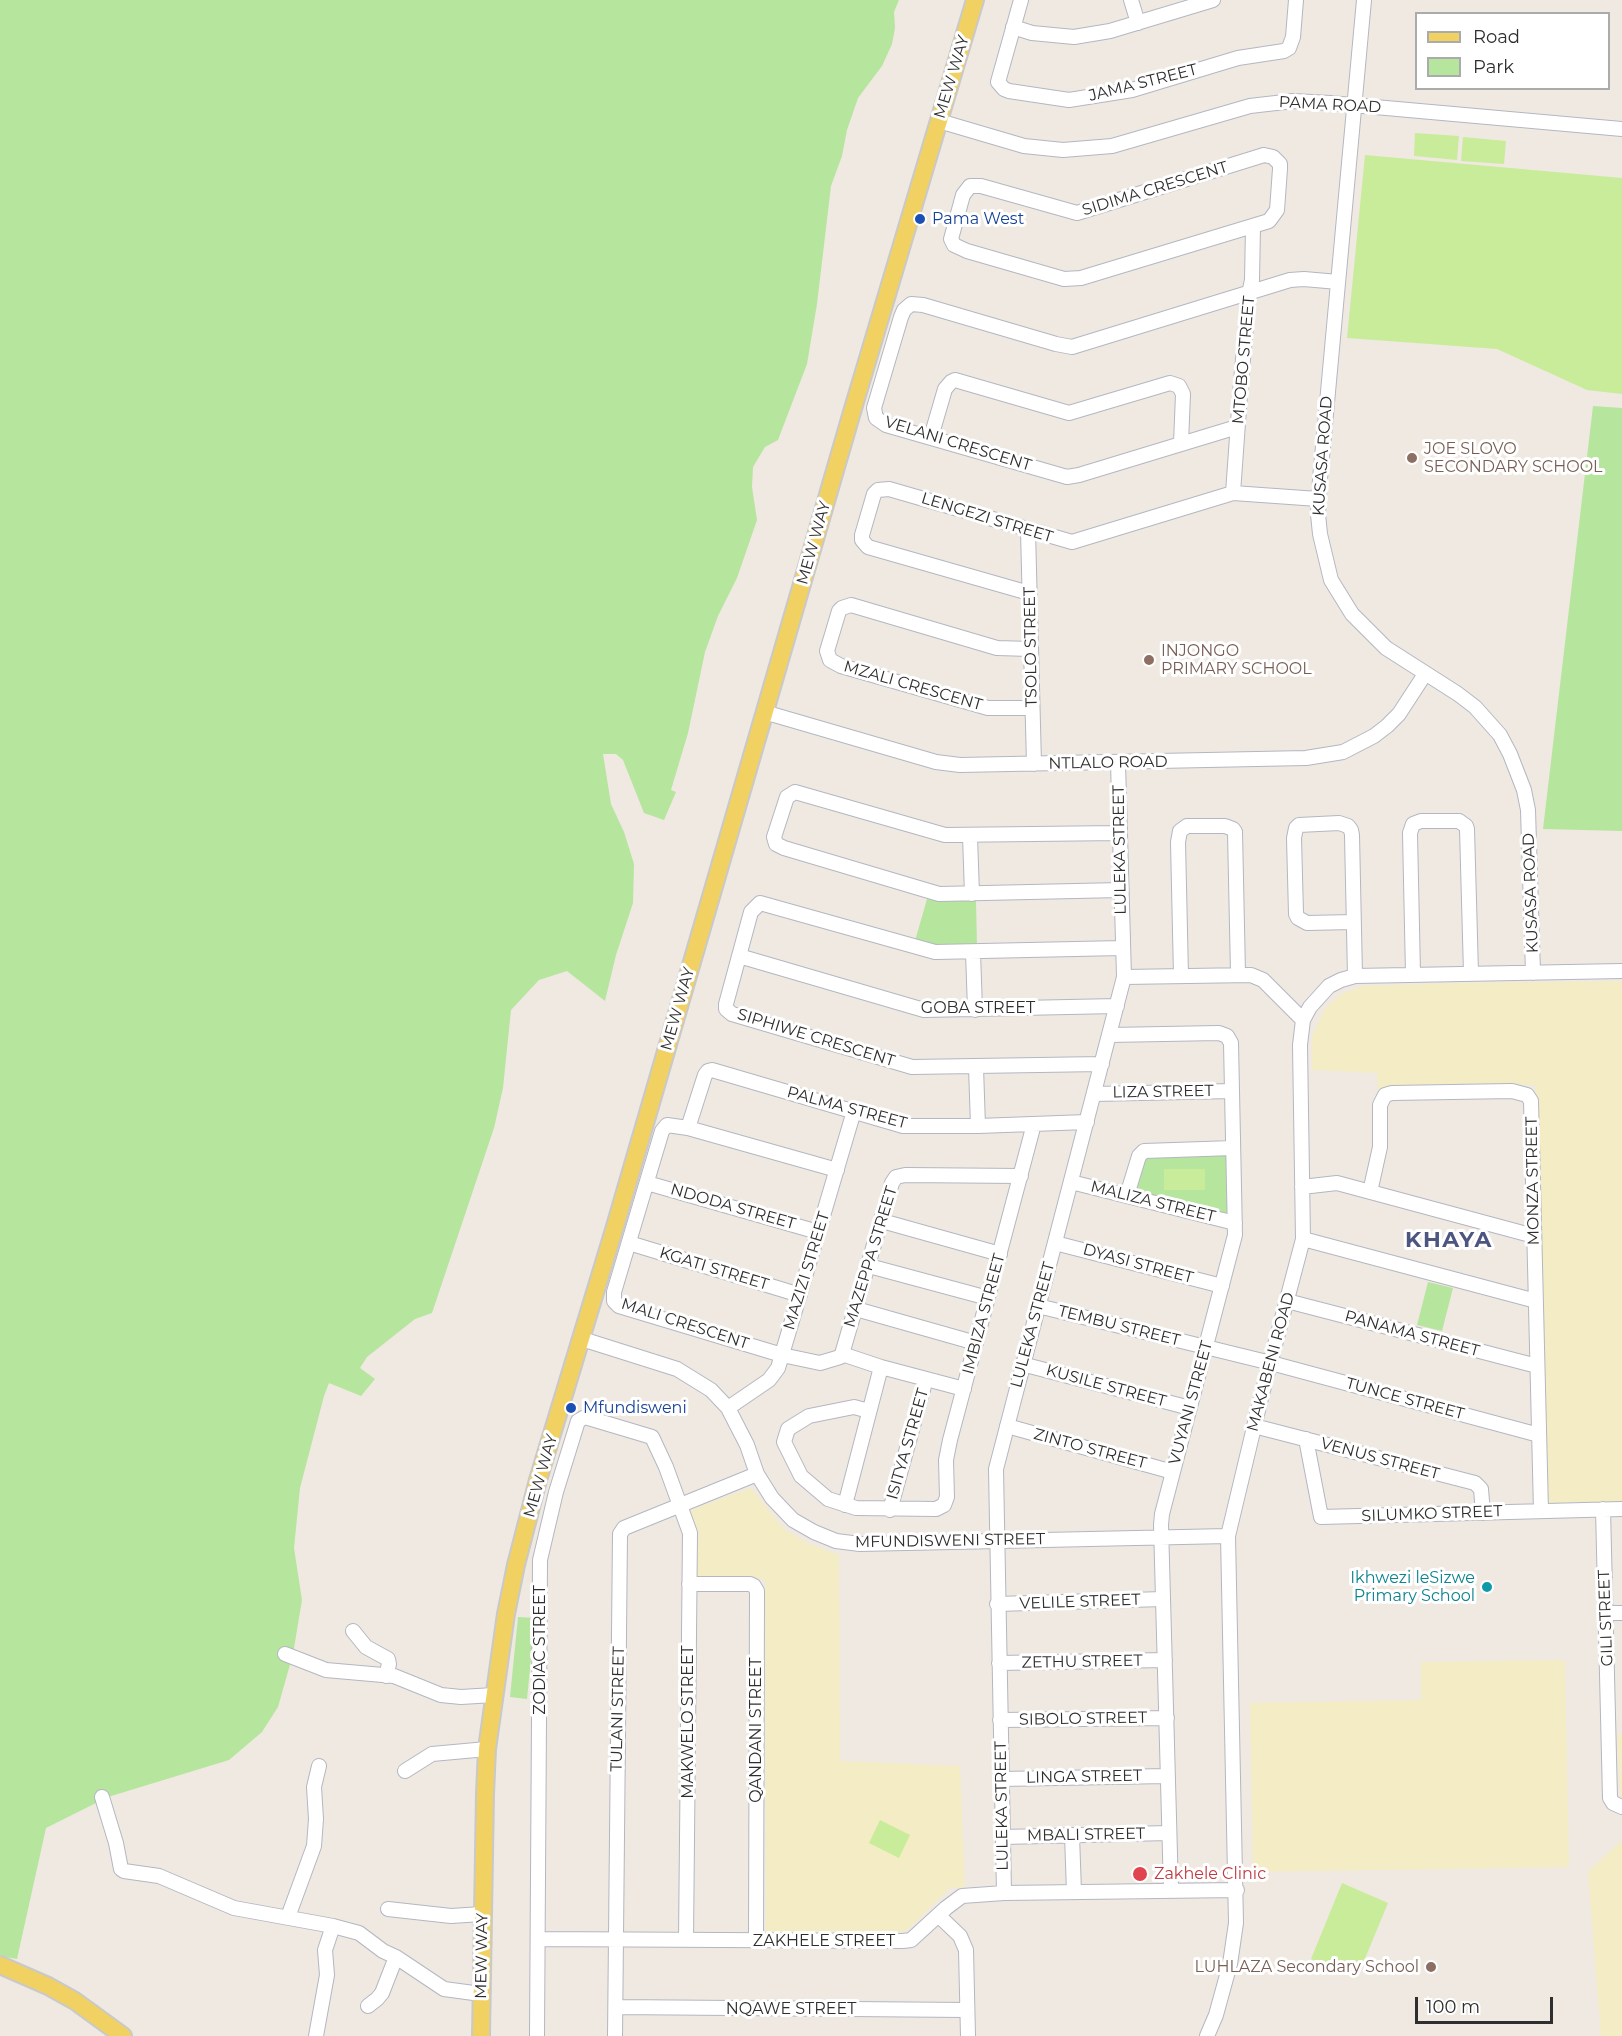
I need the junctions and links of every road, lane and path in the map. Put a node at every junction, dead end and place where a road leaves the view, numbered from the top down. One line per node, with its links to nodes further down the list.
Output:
1 (975, 0): 10 (main road, MEW WAY)
2 (1021, 0): 8 (street, JAMA STREET)
3 (1131, 0): 7 (street)
4 (1214, 0): 7 (street)
5 (1296, 0): 8 (street, JAMA STREET)
6 (1364, 0): 9 (street, KUSASA ROAD)
7 (1137, 23): 8 (street)
8 (1013, 27)
9 (1354, 105): 10 (street, PAMA ROAD); 11 (street, PAMA ROAD); 13 (street, KUSASA ROAD)
10 (939, 121): 25 (main road, MEW WAY)
11 (1622, 129)
12 (1253, 227): 12 (street, SIDIMA CRESCENT); 14 (street, MTOBO STREET)
13 (1338, 282): 14 (street, VELANI CRESCENT); 19 (street, KUSASA ROAD)
14 (1249, 294): 15 (street, MTOBO STREET); 16 (street, VELANI CRESCENT)
15 (1237, 427): 17 (street, VELANI CRESCENT); 18 (street, MTOBO STREET)
16 (931, 437): 17 (street, VELANI CRESCENT); 17 (street)
17 (1181, 444)
18 (1233, 493): 19 (street, LENGEZI STREET); 20 (street, LENGEZI STREET)
19 (1318, 499): 23 (street, KUSASA ROAD)
20 (1028, 531): 21 (street, TSOLO STREET); 21 (street, LENGEZI STREET)
21 (1029, 593): 22 (street, TSOLO STREET)
22 (1030, 649): 24 (street, TSOLO STREET); 24 (street, MZALI CRESCENT)
23 (1425, 674): 26 (street, NTLALO ROAD); 38 (street, KUSASA ROAD)
24 (1032, 708): 27 (street, TSOLO STREET)
25 (764, 712): 27 (street, NTLALO ROAD); 81 (main road, MEW WAY)
26 (1118, 763): 27 (street, NTLALO ROAD); 28 (street, LULEKA STREET)
27 (1034, 764)
28 (1120, 832): 29 (street); 30 (street, LULEKA STREET)
29 (970, 836): 31 (street); 31 (street)
30 (1121, 890): 31 (street); 33 (street, LULEKA STREET)
31 (972, 894)
32 (1353, 922): 32 (street); 42 (street)
33 (1122, 948): 34 (street, SIPHIWE CRESCENT); 43 (street, LULEKA STREET)
34 (973, 952): 35 (street, SIPHIWE CRESCENT); 45 (street)
35 (739, 956): 45 (street, GOBA STREET); 49 (street, SIPHIWE CRESCENT)
36 (1622, 971): 38 (street, MAKABENI ROAD)
37 (1471, 973): 38 (street, MAKABENI ROAD); 40 (street, MAKABENI ROAD); 40 (street)
38 (1533, 973)
39 (1238, 974): 41 (street); 41 (street); 46 (street)
40 (1413, 974): 42 (street, MAKABENI ROAD)
41 (1181, 975): 43 (street)
42 (1355, 976): 46 (street, MAKABENI ROAD)
43 (1124, 977): 44 (street, LULEKA STREET)
44 (1117, 1006): 45 (street, GOBA STREET); 47 (street, LULEKA STREET)
45 (975, 1010)
46 (1303, 1020): 62 (street, MAKABENI ROAD)
47 (1109, 1035): 48 (street, LULEKA STREET); 50 (street, VUYANI STREET)
48 (1102, 1064): 49 (street, SIPHIWE CRESCENT); 51 (street, LULEKA STREET)
49 (976, 1067): 55 (street)
50 (1232, 1090): 51 (street, LIZA STREET); 57 (street, VUYANI STREET)
51 (1094, 1094): 53 (street, LULEKA STREET)
52 (855, 1111): 55 (street, PALMA STREET); 56 (street, PALMA STREET); 58 (street, MAZIZI STREET)
53 (1087, 1122): 54 (street, PALMA STREET); 60 (street, LULEKA STREET)
54 (1034, 1124): 55 (street, PALMA STREET); 59 (street, IMBIZA STREET)
55 (978, 1126)
56 (688, 1128): 58 (street, MALI CRESCENT); 61 (street, MALI CRESCENT)
57 (1233, 1148): 64 (street); 66 (street, VUYANI STREET)
58 (837, 1170): 67 (street, MAZIZI STREET)
59 (1021, 1176): 65 (street, MAZEPPA STREET); 72 (street, IMBIZA STREET)
60 (1071, 1182): 64 (street, MALIZA STREET); 71 (street, LULEKA STREET)
61 (647, 1183): 67 (street, NDODA STREET); 70 (street, MALI CRESCENT)
62 (1302, 1187): 63 (street); 69 (street, MAKABENI ROAD)
63 (1370, 1192): 68 (street); 68 (street, MONZA STREET)
64 (1127, 1195): 66 (street, MALIZA STREET)
65 (882, 1221): 72 (street); 73 (street, MAZEPPA STREET)
66 (1235, 1223): 74 (street, VUYANI STREET)
67 (818, 1232): 75 (street, MAZIZI STREET)
68 (1534, 1236): 78 (street, MONZA STREET)
69 (1303, 1239): 77 (street, MAKABENI ROAD); 78 (street)
70 (629, 1243): 75 (street, KGATI STREET); 84 (street, MALI CRESCENT)
71 (1055, 1243): 74 (street, DYASI STREET); 79 (street, LULEKA STREET)
72 (1000, 1254): 76 (street, IMBIZA STREET)
73 (869, 1266): 76 (street); 80 (street, MAZEPPA STREET)
74 (1222, 1286): 83 (street, VUYANI STREET)
75 (800, 1294): 84 (street, MAZIZI STREET)
76 (988, 1298): 82 (street, IMBIZA STREET)
77 (1287, 1301): 86 (street, MAKABENI ROAD); 88 (street, PANAMA STREET)
78 (1536, 1301): 88 (street, MONZA STREET)
79 (1038, 1306): 83 (street, TEMBU STREET); 87 (street, LULEKA STREET)
80 (856, 1309): 82 (street); 85 (street, MAZEPPA STREET)
81 (582, 1339): 92 (street, MFUNDISWENI STREET); 123 (main road, MEW WAY)
82 (976, 1343): 91 (street, IMBIZA STREET)
83 (1206, 1347): 86 (street, TEMBU STREET); 93 (street, VUYANI STREET)
84 (782, 1354): 85 (street, MALI CRESCENT); 92 (street, MAZIZI STREET)
85 (842, 1354): 89 (street)
86 (1271, 1363): 96 (street, MAKABENI ROAD); 97 (street, TUNCE STREET)
87 (1022, 1364): 93 (street, KUSILE STREET); 95 (street, LULEKA STREET)
88 (1537, 1366): 97 (street, MONZA STREET)
89 (881, 1367): 90 (street); 94 (street)
90 (926, 1379): 91 (street); 105 (street, ISITYA STREET)
91 (964, 1389): 105 (street, IMBIZA STREET)
92 (728, 1408): 100 (street, MFUNDISWENI STREET)
93 (1190, 1408): 99 (street, VUYANI STREET)
94 (869, 1411): 102 (street); 102 (street)
95 (1007, 1426): 99 (street, ZINTO STREET); 110 (street, LULEKA STREET)
96 (1254, 1426): 98 (street, VENUS STREET); 108 (street, MAKABENI ROAD)
97 (1539, 1435): 106 (street, MONZA STREET)
98 (1306, 1439): 107 (street, VENUS STREET); 107 (street, SILUMKO STREET)
99 (1173, 1472): 109 (street, VUYANI STREET)
100 (758, 1474): 101 (street, TULANI STREET); 110 (street, MFUNDISWENI STREET)
101 (679, 1505): 111 (street, MAKWELO STREET); 146 (street, ZODIAC STREET); 147 (street, TULANI STREET)
102 (845, 1505): 105 (street)
103 (1604, 1509): 104 (street, SILUMKO STREET); 106 (street, SILUMKO STREET); 114 (street, GILI STREET)
104 (1622, 1509)
105 (890, 1510)
106 (1541, 1511): 107 (street, SILUMKO STREET)
107 (1483, 1513)
108 (1228, 1536): 109 (street, MFUNDISWENI STREET); 137 (street, MAKABENI ROAD)
109 (1162, 1538): 110 (street, MFUNDISWENI STREET); 112 (street, VUYANI STREET)
110 (996, 1542): 113 (street, LULEKA STREET)
111 (689, 1584): 148 (street, MAKWELO STREET); 149 (street, QANDANI STREET)
112 (1164, 1599): 113 (street, VELILE STREET); 118 (street, VUYANI STREET)
113 (998, 1604): 119 (street, LULEKA STREET)
114 (1606, 1613): 115 (street); 121 (street, GILI STREET)
115 (1622, 1613)
116 (353, 1631): 122 (street)
117 (285, 1654): 122 (street)
118 (1165, 1660): 119 (street, ZETHU STREET); 124 (street, VUYANI STREET)
119 (999, 1663): 125 (street, LULEKA STREET)
120 (1622, 1669): 121 (street)
121 (1607, 1670): 126 (street, GILI STREET)
122 (386, 1676): 123 (street)
123 (494, 1695): 127 (main road, MEW WAY)
124 (1167, 1718): 125 (street, SIBOLO STREET); 130 (street, VUYANI STREET)
125 (1000, 1720): 131 (street, LULEKA STREET)
126 (1615, 1727): 133 (street, GILI STREET)
127 (487, 1749): 129 (street); 142 (main road, MEW WAY)
128 (319, 1766): 144 (street)
129 (405, 1771)
130 (1167, 1776): 131 (street, LINGA STREET); 134 (street, VUYANI STREET)
131 (1001, 1779): 136 (street, LULEKA STREET)
132 (102, 1797): 144 (street)
133 (1622, 1807)
134 (1168, 1833): 135 (street, MBALI STREET); 138 (street, VUYANI STREET)
135 (1072, 1835): 136 (street, MBALI STREET); 139 (street)
136 (1003, 1837): 140 (street, LULEKA STREET)
137 (1237, 1890): 138 (street, ZAKHELE STREET); 162 (street, MAKABENI ROAD)
138 (1171, 1891): 139 (street, ZAKHELE STREET)
139 (1074, 1892): 140 (street, ZAKHELE STREET)
140 (1004, 1893): 143 (street, ZAKHELE STREET)
141 (388, 1909): 142 (street)
142 (482, 1914): 152 (main road, MEW WAY)
143 (939, 1915): 149 (street, ZAKHELE STREET); 155 (street)
144 (288, 1917): 145 (street)
145 (333, 1926): 150 (street); 157 (street)
146 (538, 1939): 147 (street, ZAKHELE STREET); 159 (street, ZODIAC STREET)
147 (616, 1940): 148 (street, ZAKHELE STREET); 154 (street, TULANI STREET)
148 (686, 1940): 149 (street, ZAKHELE STREET)
149 (756, 1940)
150 (396, 1957): 152 (street); 153 (street)
151 (0, 1965): 156 (main road)
152 (481, 1994): 158 (main road, MEW WAY)
153 (368, 2006)
154 (616, 2007): 155 (street, NQAWE STREET); 160 (street, TULANI STREET)
155 (967, 2010): 161 (street)
156 (123, 2036)
157 (316, 2036)
158 (481, 2036)
159 (537, 2036)
160 (615, 2036)
161 (968, 2036)
162 (1208, 2036)

